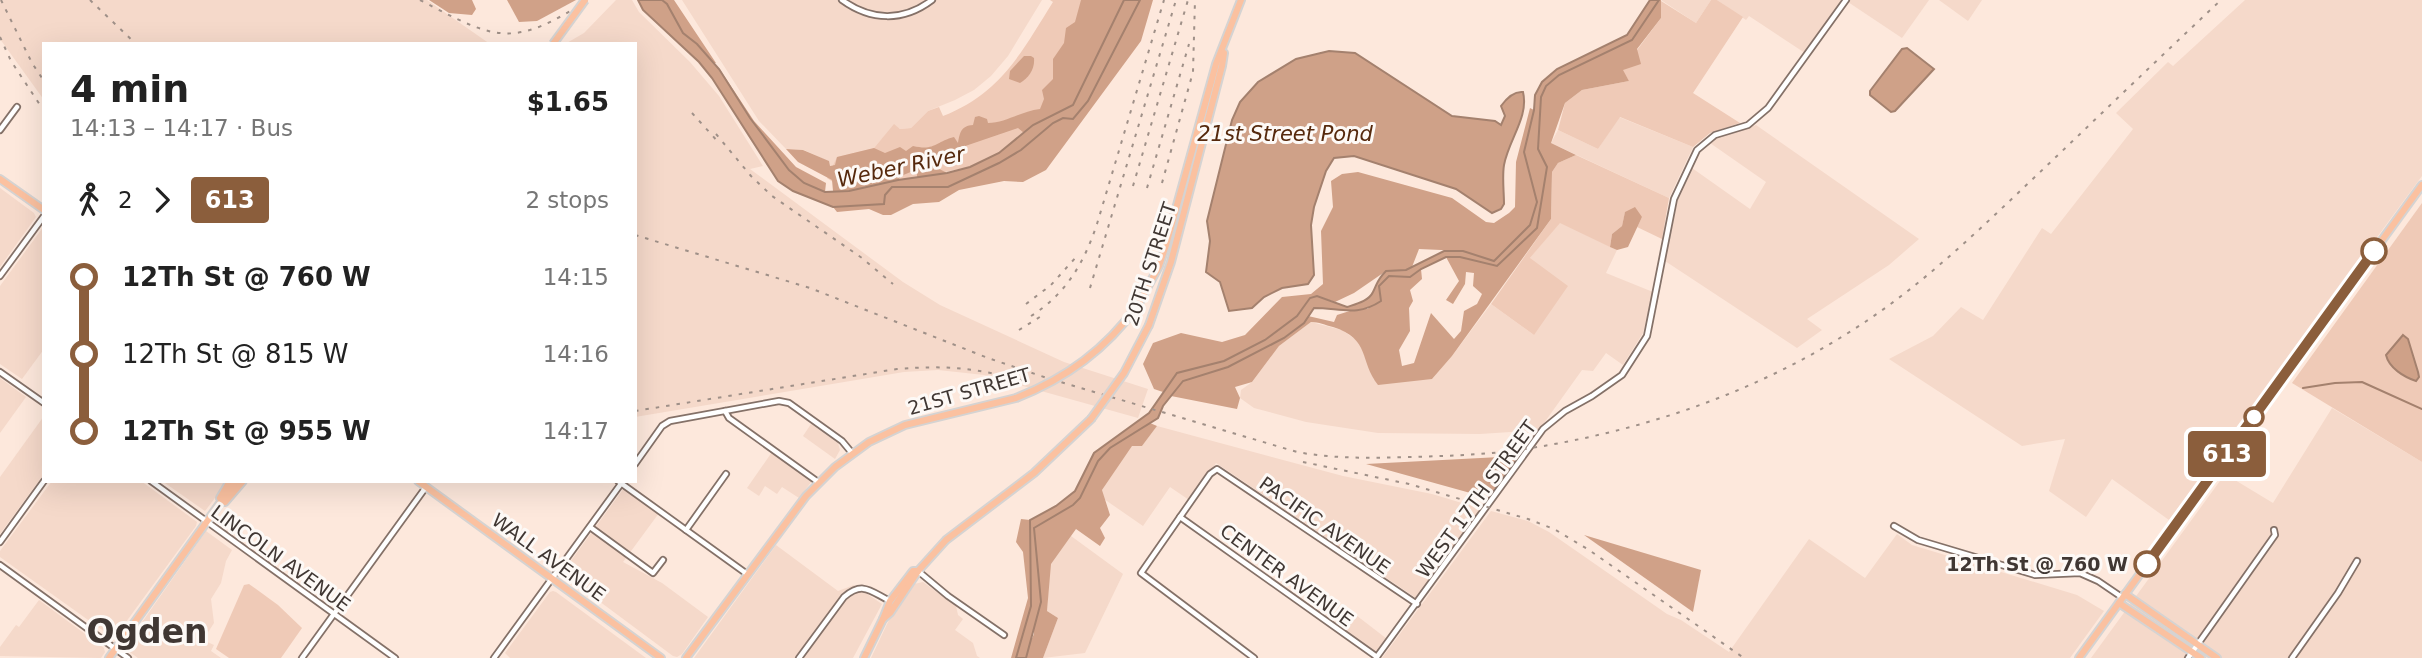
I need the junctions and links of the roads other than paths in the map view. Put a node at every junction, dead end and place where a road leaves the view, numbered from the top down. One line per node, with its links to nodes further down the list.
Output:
1 (585, 0): 6 (main road, bridge)
2 (842, 0): 3 (street)
3 (932, 0)
4 (1241, 0): 7 (main road, 21ST STREET)
5 (1846, 0): 46 (street, WEST 17TH STREET)
6 (554, 42)
7 (1225, 44): 18 (main road, 21ST STREET, bridge); 41 (main road, 20TH STREET, bridge)
8 (17, 107): 9 (street)
9 (0, 130)
10 (0, 179): 12 (main road)
11 (2422, 185): 44 (main road)
12 (42, 211)
13 (42, 216): 14 (street)
14 (0, 276)
15 (0, 372): 16 (street)
16 (42, 402)
17 (725, 411): 18 (street); 19 (street); 21 (street)
18 (852, 453): 21 (main road, 21ST STREET)
19 (637, 461)
20 (726, 474): 35 (street)
21 (818, 482): 42 (main road, 21ST STREET)
22 (43, 483): 37 (street)
23 (154, 483): 32 (street, LINCOLN AVENUE)
24 (233, 483): 30 (main road)
25 (242, 483): 30 (main road)
26 (421, 483): 29 (main road, WALL AVENUE)
27 (620, 483): 34 (street)
28 (622, 483): 35 (street)
29 (426, 487): 43 (main road, WALL AVENUE); 47 (street)
30 (215, 510): 32 (main road)
31 (1180, 517): 46 (street, PACIFIC AVENUE); 54 (street, CENTER AVENUE); 65 (street)
32 (207, 521): 47 (street, LINCOLN AVENUE); 51 (main road)
33 (1894, 526): 44 (street)
34 (590, 527): 38 (street); 43 (street)
35 (686, 530): 42 (street)
36 (2274, 530): 50 (street)
37 (0, 542)
38 (663, 560)
39 (2357, 561): 69 (street)
40 (0, 565): 51 (street)
41 (918, 571): 45 (main road, 20TH STREET); 48 (main road, 20TH STREET); 49 (street)
42 (747, 574): 62 (main road, 21ST STREET)
43 (552, 579): 52 (street); 61 (main road, WALL AVENUE)
44 (2122, 598): 50 (main road); 53 (main road); 66 (main road)
45 (890, 601): 48 (main road, 20TH STREET); 63 (street)
46 (1417, 604): 54 (street, WEST 17TH STREET)
47 (334, 614): 57 (street); 58 (street, LINCOLN AVENUE)
48 (883, 619): 64 (main road, 20TH STREET)
49 (1004, 635)
50 (2198, 645): 53 (street); 68 (main road)
51 (116, 649): 55 (main road); 56 (street)
52 (498, 652): 59 (street); 60 (street)
53 (2190, 655): 67 (main road)
54 (1377, 657)
55 (109, 658)
56 (128, 658)
57 (302, 658)
58 (395, 658)
59 (494, 658)
60 (505, 658)
61 (662, 658)
62 (686, 658)
63 (799, 658)
64 (864, 658)
65 (1254, 658)
66 (2079, 658)
67 (2201, 658)
68 (2217, 658)
69 (2291, 658)

